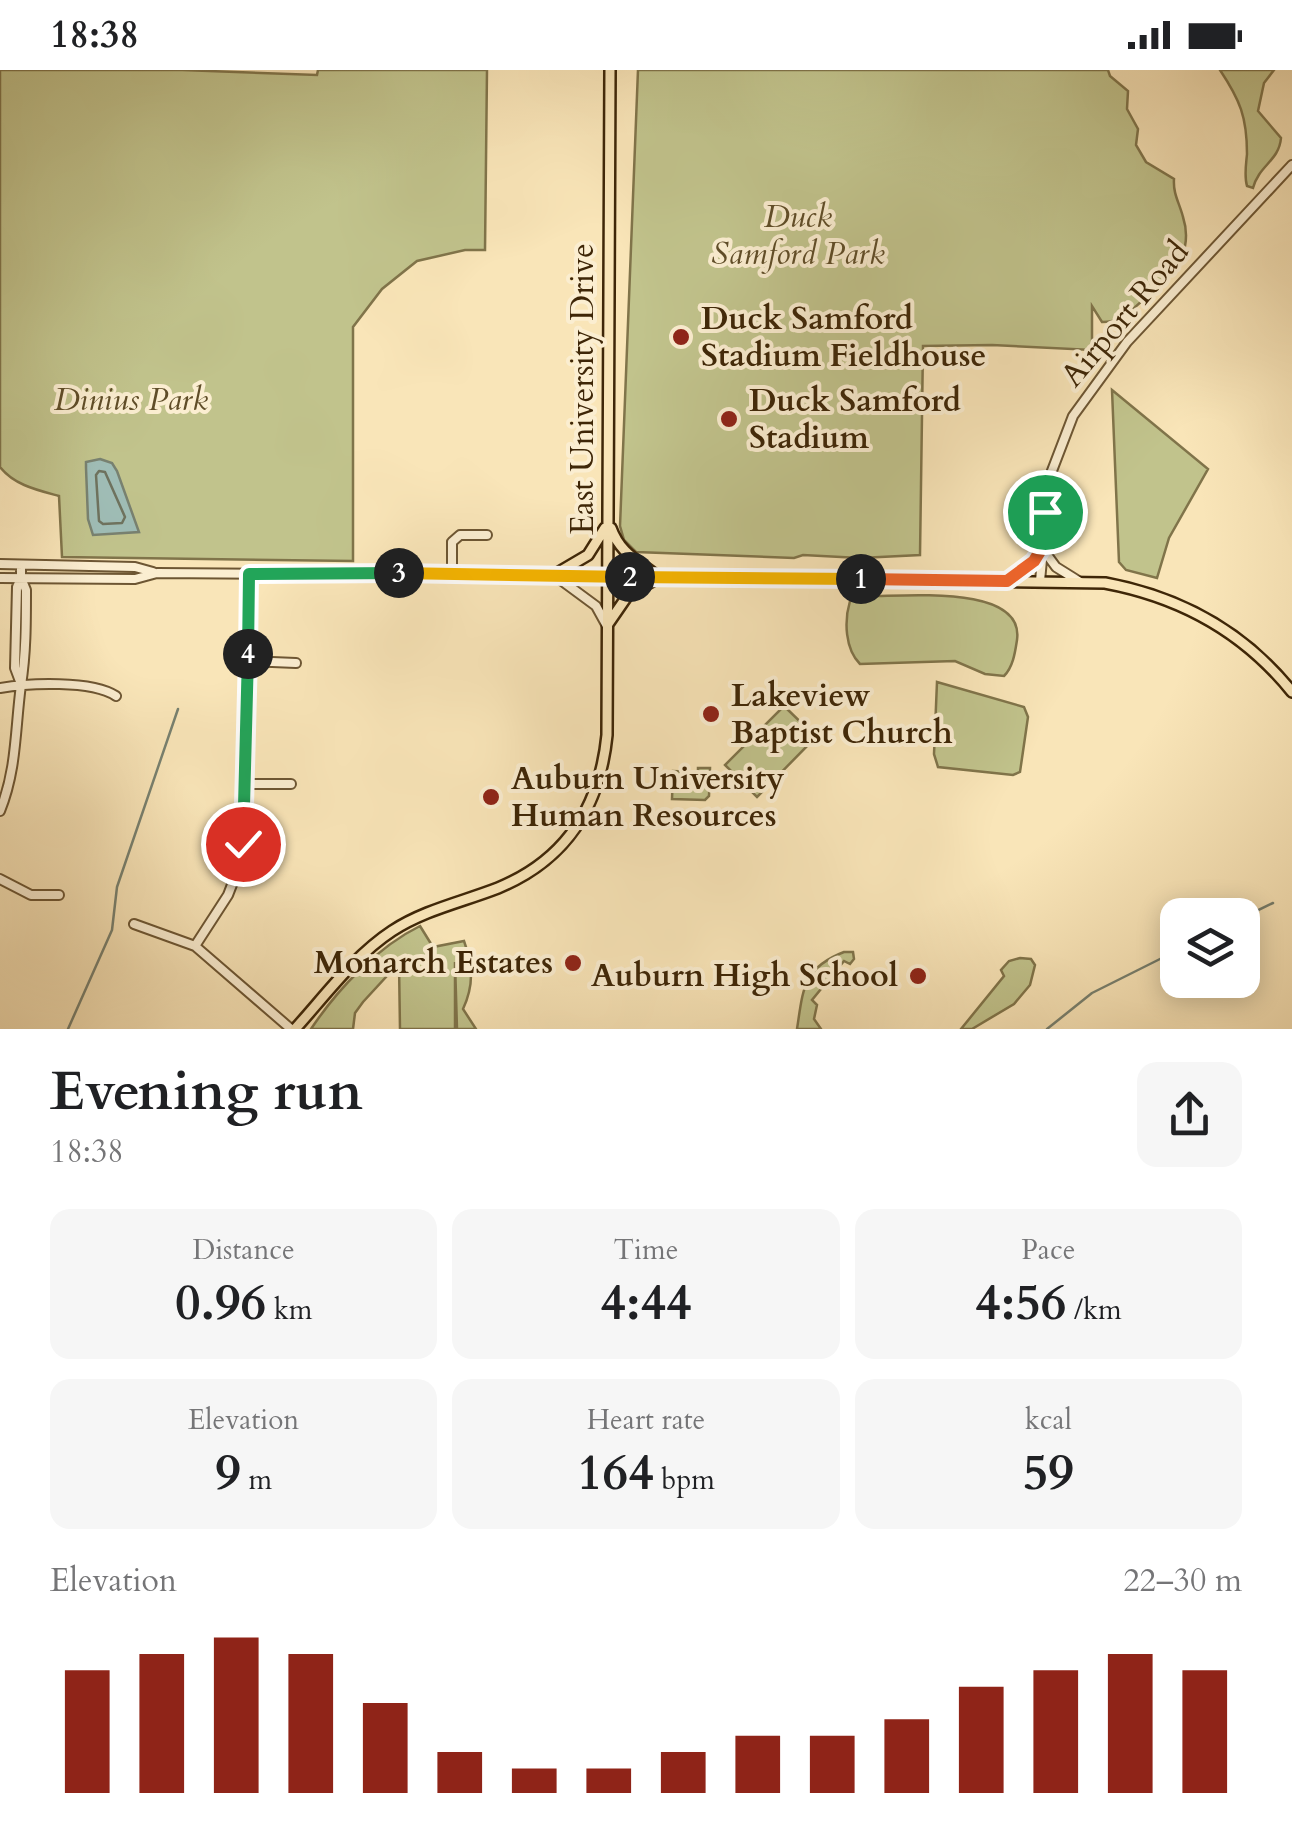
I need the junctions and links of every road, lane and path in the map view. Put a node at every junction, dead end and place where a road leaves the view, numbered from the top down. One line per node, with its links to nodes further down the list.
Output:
1 (610, 70): 3 (main road, East University Drive)
2 (1292, 165): 5 (street, Airport Road)
3 (608, 521): 11 (main road); 12 (main road, East University Drive); 15 (main road)
4 (486, 536): 9 (street)
5 (1042, 548): 16 (street); 17 (street, Airport Road); 18 (street)
6 (0, 564): 7 (street)
7 (22, 565): 8 (street); 14 (street)
8 (157, 573): 10 (street); 14 (street)
9 (452, 573): 10 (street); 11 (street)
10 (249, 574): 20 (street)
11 (554, 575): 12 (street); 19 (street)
12 (607, 576): 15 (main road); 19 (main road, East University Drive)
13 (0, 578): 14 (street)
14 (21, 578): 22 (street)
15 (659, 578): 16 (main road); 19 (main road)
16 (1007, 581): 17 (main road)
17 (1040, 582): 18 (main road)
18 (1080, 582): 24 (main road)
19 (607, 626): 33 (main road, East University Drive)
20 (248, 661): 21 (street); 26 (street)
21 (296, 663)
22 (22, 684): 23 (street); 25 (street); 28 (street)
23 (0, 688)
24 (1292, 692)
25 (116, 696)
26 (244, 784): 27 (street); 32 (street)
27 (291, 784)
28 (0, 811)
29 (0, 880): 30 (street)
30 (58, 895)
31 (134, 924): 32 (street)
32 (195, 946): 33 (street)
33 (293, 1029)

